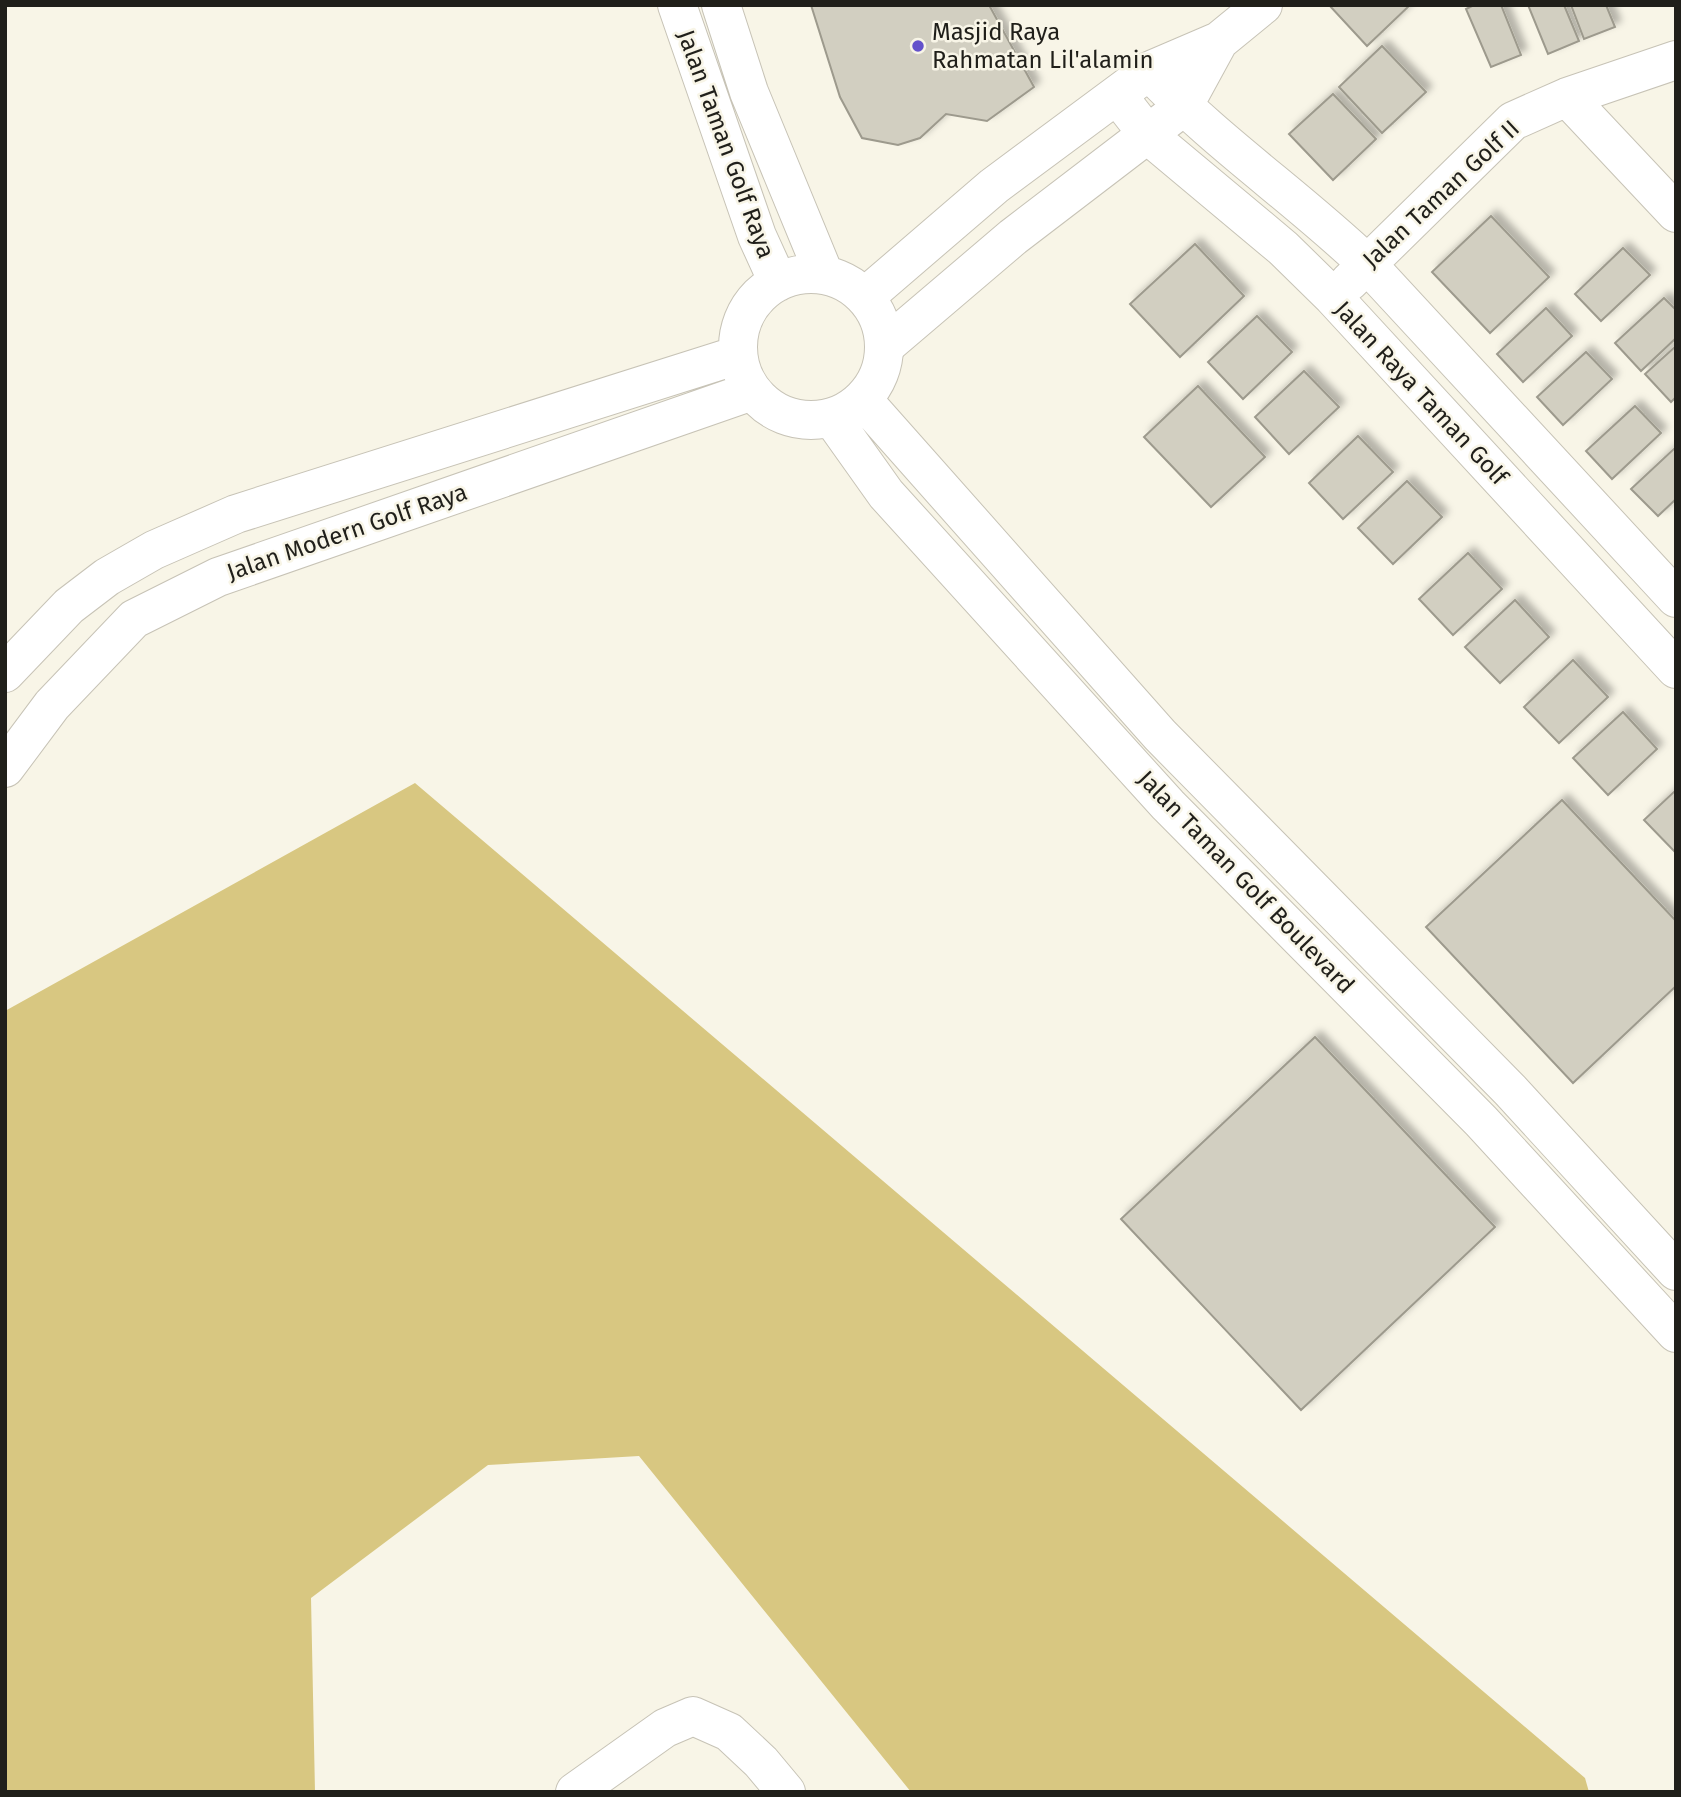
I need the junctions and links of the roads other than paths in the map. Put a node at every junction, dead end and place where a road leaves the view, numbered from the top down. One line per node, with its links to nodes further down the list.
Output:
1 (677, 5): 16 (street, Jalan Taman Golf Raya)
2 (722, 5): 15 (street, Jalan Taman Golf Raya)
3 (1263, 5): 4 (street)
4 (1219, 41): 6 (street); 9 (street)
5 (1676, 60): 8 (street, Jalan Taman Golf II)
6 (1149, 71): 7 (street); 9 (street, Jalan Raya Taman Golf)
7 (1117, 95): 10 (street, Jalan Raya Taman Golf); 12 (street)
8 (1567, 97): 11 (street); 14 (street, Jalan Taman Golf II)
9 (1183, 107): 10 (street); 14 (street, Jalan Raya Taman Golf)
10 (1149, 136): 13 (street); 18 (street, Jalan Raya Taman Golf)
11 (1676, 213)
12 (951, 224): 13 (street); 17 (street)
13 (985, 262): 19 (street)
14 (1367, 264): 18 (street, Jalan Taman Golf II); 23 (street, Jalan Raya Taman Golf)
15 (824, 274): 16 (street); 17 (street)
16 (778, 282): 20 (street)
17 (866, 296): 19 (street)
18 (1333, 297): 24 (street, Jalan Raya Taman Golf)
19 (886, 346): 22 (street)
20 (738, 355): 21 (street); 25 (street, Jalan Modern Golf Raya)
21 (752, 391): 22 (street); 26 (street, Jalan Modern Golf Raya)
22 (847, 409): 27 (street, Jalan Taman Golf Boulevard); 28 (street, Jalan Taman Golf Boulevard)
23 (1676, 598)
24 (1676, 668)
25 (5, 673)
26 (5, 768)
27 (1676, 1271)
28 (1676, 1333)
29 (575, 1792): 30 (street)
30 (786, 1792)

